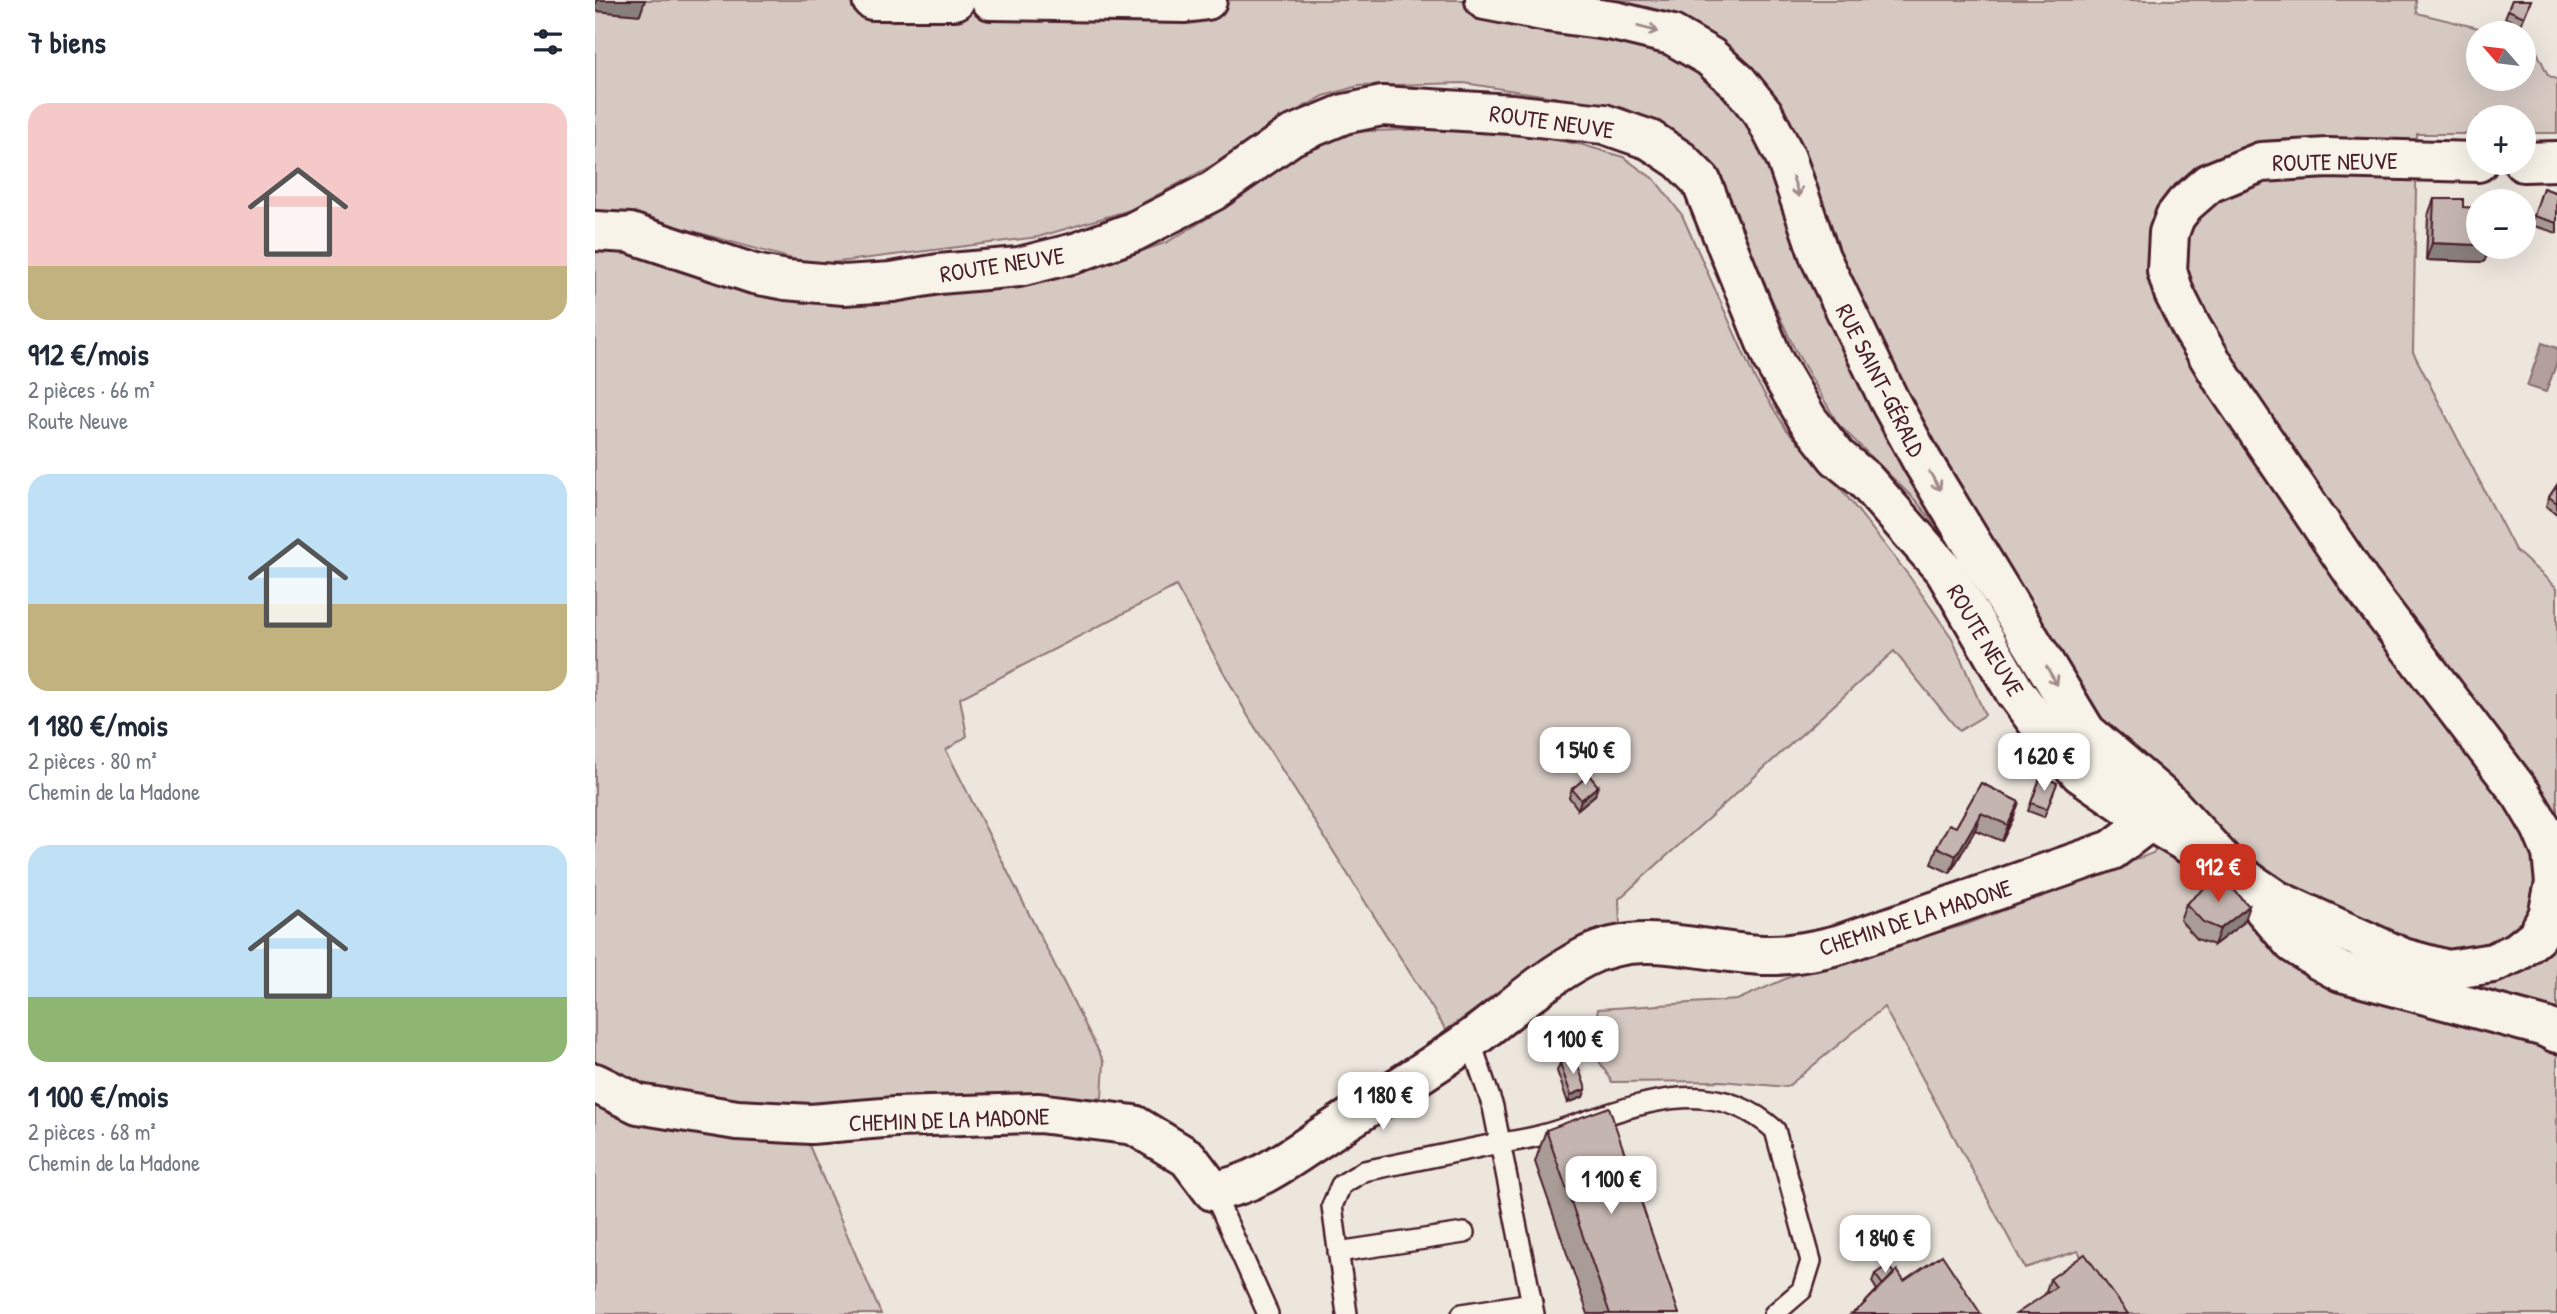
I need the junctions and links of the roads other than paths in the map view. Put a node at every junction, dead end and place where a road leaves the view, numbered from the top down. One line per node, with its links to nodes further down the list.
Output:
1 (872, 0): 2 (street)
2 (955, 0)
3 (991, 0): 4 (street)
4 (1207, 0)
5 (1485, 0): 11 (street, RUE SAINT-GÉRALD, one-way to 11)
6 (2557, 161): 8 (street)
7 (2466, 162): 11 (street, ROUTE NEUVE)
8 (2536, 162)
9 (595, 231): 10 (street, ROUTE NEUVE)
10 (2150, 821): 11 (street, ROUTE NEUVE); 13 (street, CHEMIN DE LA MADONE)
11 (2228, 867): 12 (street)
12 (2557, 1033)
13 (1470, 1040): 15 (lane); 16 (street, CHEMIN DE LA MADONE)
14 (595, 1083): 16 (street, CHEMIN DE LA MADONE)
15 (1500, 1143): 18 (lane); 19 (lane); 23 (lane)
16 (1213, 1191): 20 (lane)
17 (1464, 1233): 18 (lane)
18 (1338, 1252): 21 (lane)
19 (1533, 1309): 22 (lane)
20 (1268, 1314)
21 (1347, 1314)
22 (1462, 1314)
23 (1774, 1314)

